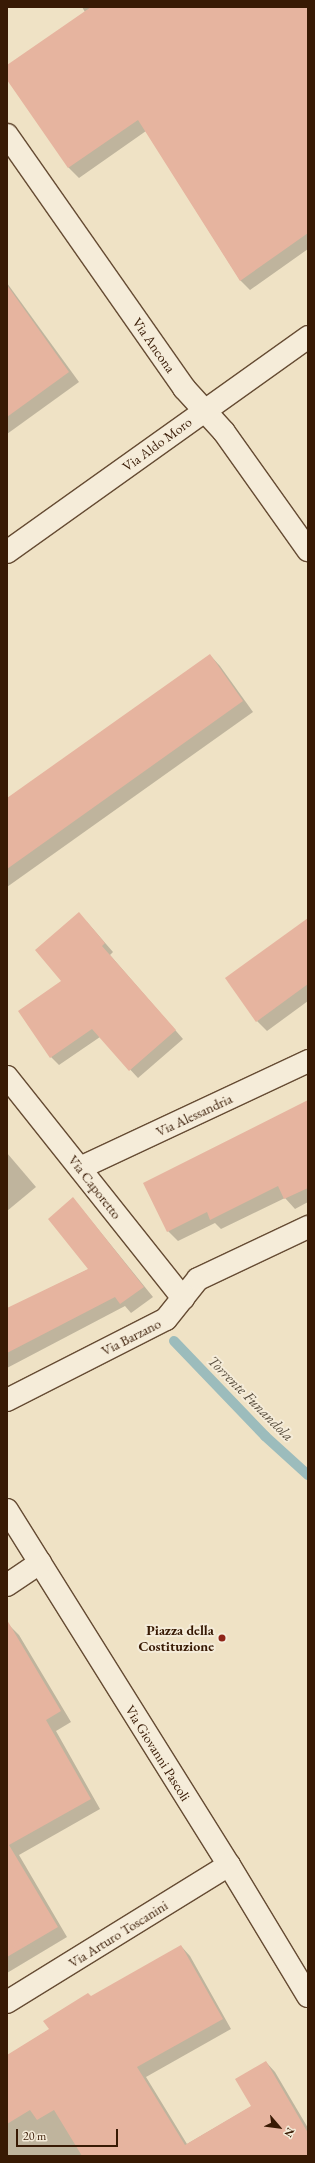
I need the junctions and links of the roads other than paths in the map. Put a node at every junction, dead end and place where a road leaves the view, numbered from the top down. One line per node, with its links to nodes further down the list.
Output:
1 (7, 135): 3 (street, Via Ancona)
2 (308, 337): 3 (street, Via Aldo Moro)
3 (204, 410): 4 (street, Via Ancona); 5 (street, Via Aldo Moro)
4 (308, 550)
5 (7, 552)
6 (308, 1061): 8 (street, Via Alessandria)
7 (7, 1077): 8 (street, Via Caporetto)
8 (80, 1168): 10 (street, Via Caporetto)
9 (308, 1227): 10 (street, Via Barzano)
10 (183, 1298): 11 (street, Via Barzano)
11 (7, 1400)
12 (7, 1510): 13 (street, Via Giovanni Pascoli)
13 (40, 1563): 14 (street); 15 (street, Via Giovanni Pascoli)
14 (7, 1585)
15 (228, 1865): 16 (street, Via Giovanni Pascoli); 17 (street, Via Arturo Toscanini)
16 (308, 1996)
17 (7, 2002)

